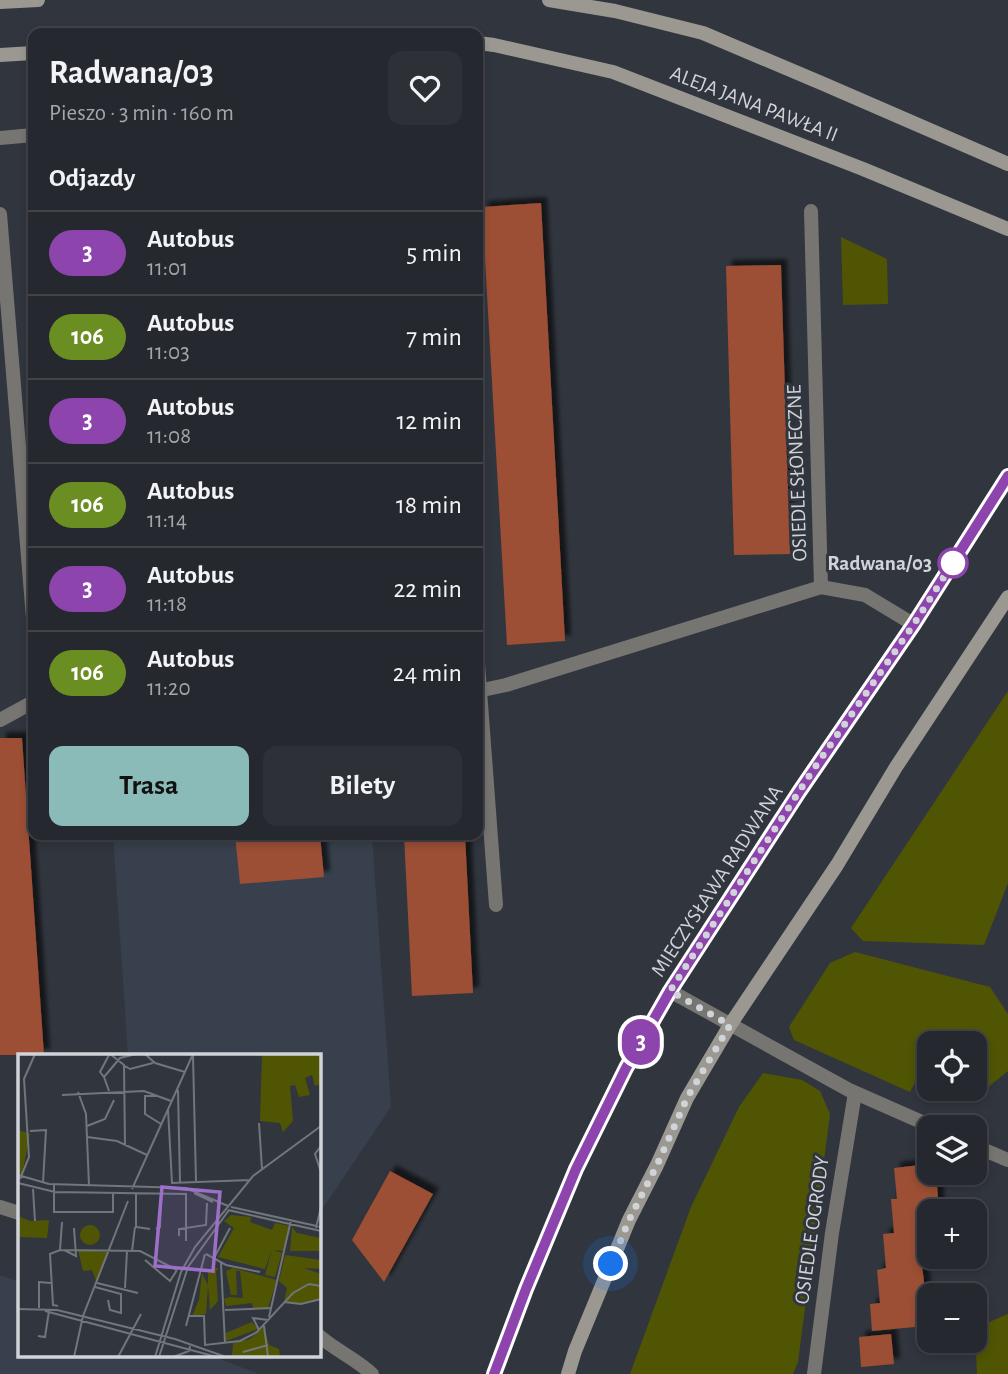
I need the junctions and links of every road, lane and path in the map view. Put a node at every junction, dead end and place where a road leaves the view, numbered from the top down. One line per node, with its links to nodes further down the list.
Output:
1 (38, 0): 3 (main road)
2 (549, 0): 9 (main road, ALEJA JANA PAWŁA II)
3 (0, 2)
4 (483, 44): 12 (main road, ALEJA JANA PAWŁA II)
5 (28, 53): 6 (main road)
6 (0, 55)
7 (28, 135): 8 (street)
8 (0, 138)
9 (1008, 164)
10 (811, 211): 15 (street, OSIEDLE SŁONECZNE)
11 (0, 214): 14 (street)
12 (1005, 229)
13 (1008, 476): 17 (main road, MIECZYSŁAWA RADWANA)
14 (28, 557)
15 (821, 587): 17 (street); 18 (street, OSIEDLE SŁONECZNE)
16 (1008, 597): 24 (main road)
17 (914, 624): 23 (main road, MIECZYSŁAWA RADWANA)
18 (483, 690)
19 (28, 705): 20 (street)
20 (0, 720)
21 (483, 741): 22 (street)
22 (496, 905)
23 (670, 991): 24 (street); 33 (main road, MIECZYSŁAWA RADWANA)
24 (730, 1025): 25 (street); 34 (main road)
25 (855, 1093): 26 (street); 35 (street, OSIEDLE OGRODY)
26 (917, 1120)
27 (987, 1151): 28 (street)
28 (1008, 1160)
29 (0, 1207): 30 (street)
30 (18, 1213)
31 (320, 1337): 32 (street)
32 (372, 1374)
33 (495, 1374)
34 (568, 1374)
35 (814, 1374)

